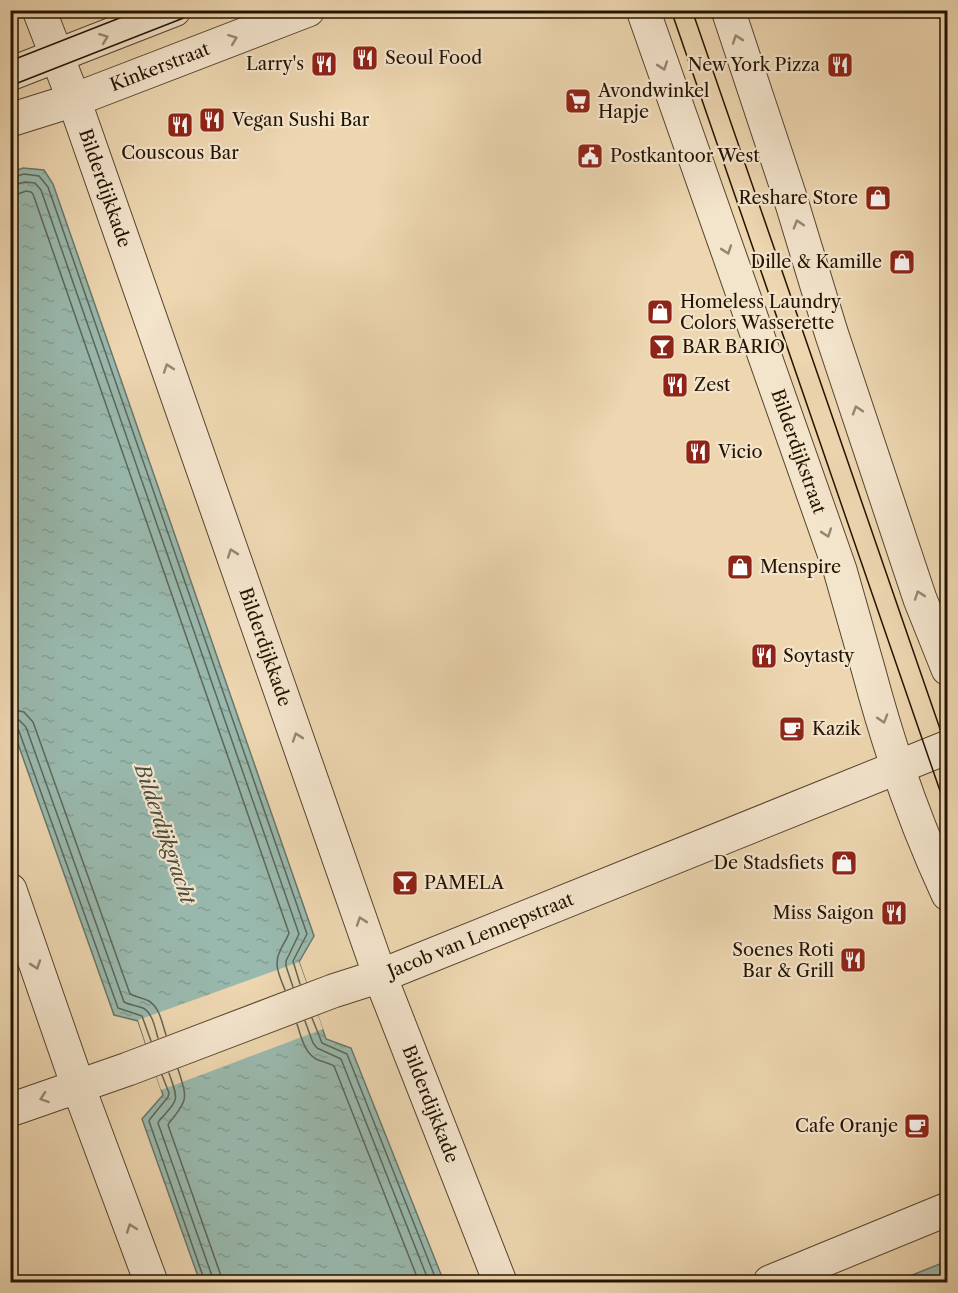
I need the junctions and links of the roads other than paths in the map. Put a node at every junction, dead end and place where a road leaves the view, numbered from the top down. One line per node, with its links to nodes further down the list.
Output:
1 (39, 10): 6 (street, Bilderdijkkade)
2 (174, 10): 6 (street, one-way to 2)
3 (308, 10): 8 (street, Kinkerstraat, one-way to 3)
4 (643, 10): 12 (street, Bilderdijkstraat, one-way to 12)
5 (728, 10): 10 (street, one-way to 5)
6 (57, 57): 7 (street); 8 (street, Bilderdijkkade)
7 (10, 74)
8 (74, 99): 9 (street, Kinkerstraat); 15 (street, Bilderdijkkade, one-way to 8)
9 (10, 120)
10 (948, 669)
11 (948, 747): 12 (street, Jacob van Lennepstraat)
12 (898, 767): 14 (street, Bilderdijkstraat); 15 (street, Jacob van Lennepstraat)
13 (10, 890): 16 (street, one-way to 16)
14 (948, 894)
15 (380, 976): 16 (street, Jacob van Lennepstraat); 20 (street, Bilderdijkkade)
16 (78, 1086): 17 (street, Jacob van Lennepstraat, one-way to 17); 19 (street, one-way to 16)
17 (10, 1110)
18 (948, 1209): 21 (street)
19 (151, 1282)
20 (500, 1282)
21 (770, 1282)

